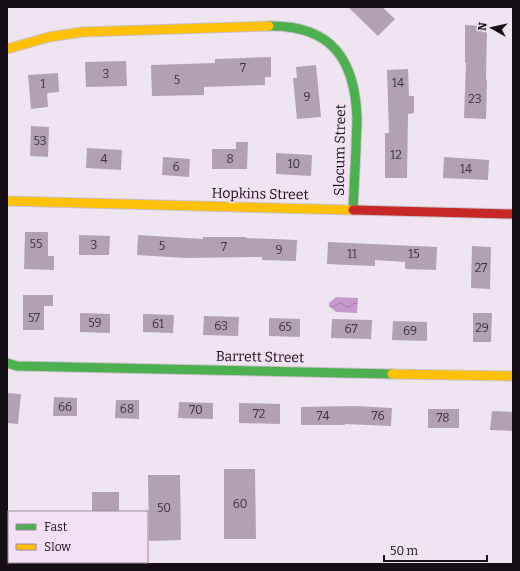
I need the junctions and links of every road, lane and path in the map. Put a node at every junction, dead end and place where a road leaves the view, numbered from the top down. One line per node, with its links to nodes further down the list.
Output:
1 (7, 49): 3 (street, Slocum Street)
2 (7, 202): 3 (street, Hopkins Street)
3 (353, 210): 4 (street, Hopkins Street)
4 (513, 214)
5 (7, 363): 6 (street, Barrett Street)
6 (513, 376)

